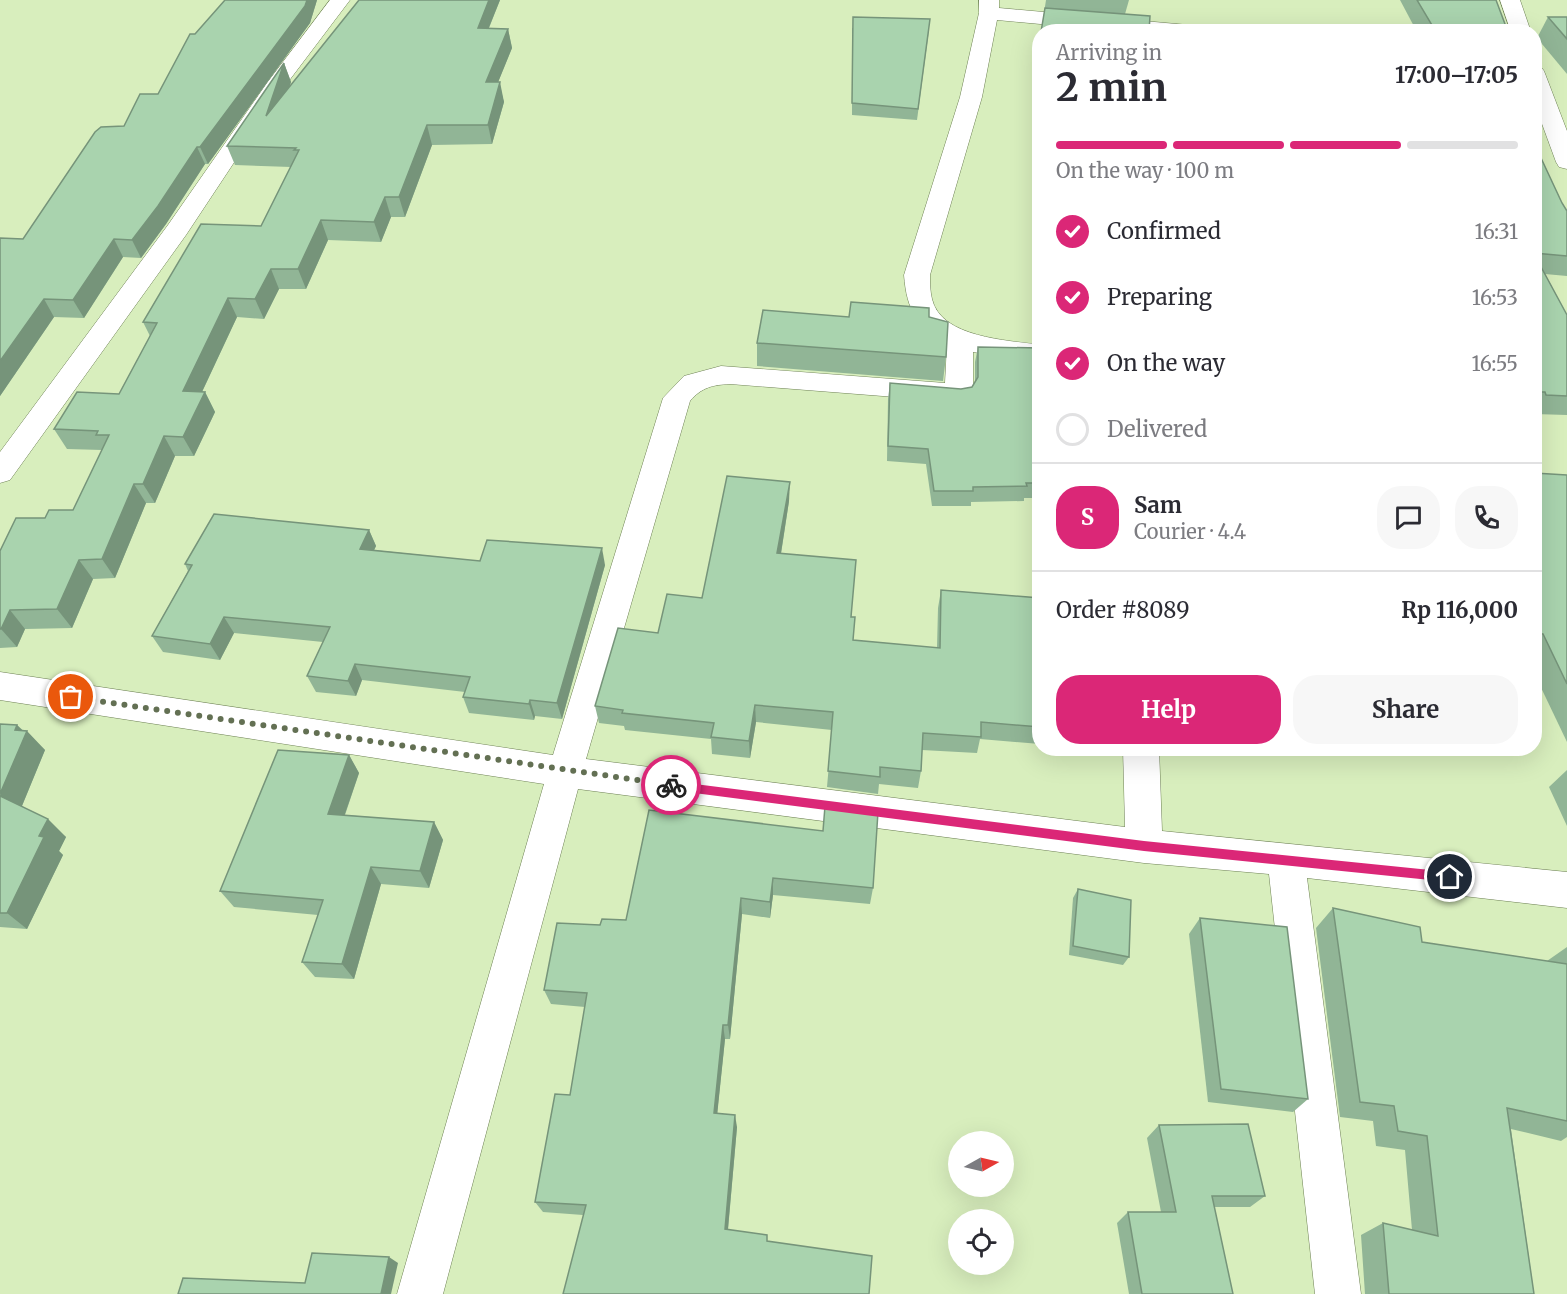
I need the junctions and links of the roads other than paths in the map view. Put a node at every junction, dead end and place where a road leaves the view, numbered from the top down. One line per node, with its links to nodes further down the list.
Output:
1 (340, 0): 10 (street)
2 (1510, 0): 5 (street)
3 (989, 7): 4 (street); 8 (street)
4 (1132, 24)
5 (1518, 24)
6 (1543, 121): 7 (street)
7 (1567, 162)
8 (960, 341): 9 (street); 13 (street)
9 (1032, 353)
10 (0, 473)
11 (0, 686): 13 (street)
12 (1141, 756): 14 (street)
13 (565, 772): 14 (street); 17 (street)
14 (1144, 846): 15 (street)
15 (1286, 859): 16 (street); 18 (street)
16 (1567, 890)
17 (420, 1294)
18 (1338, 1294)

